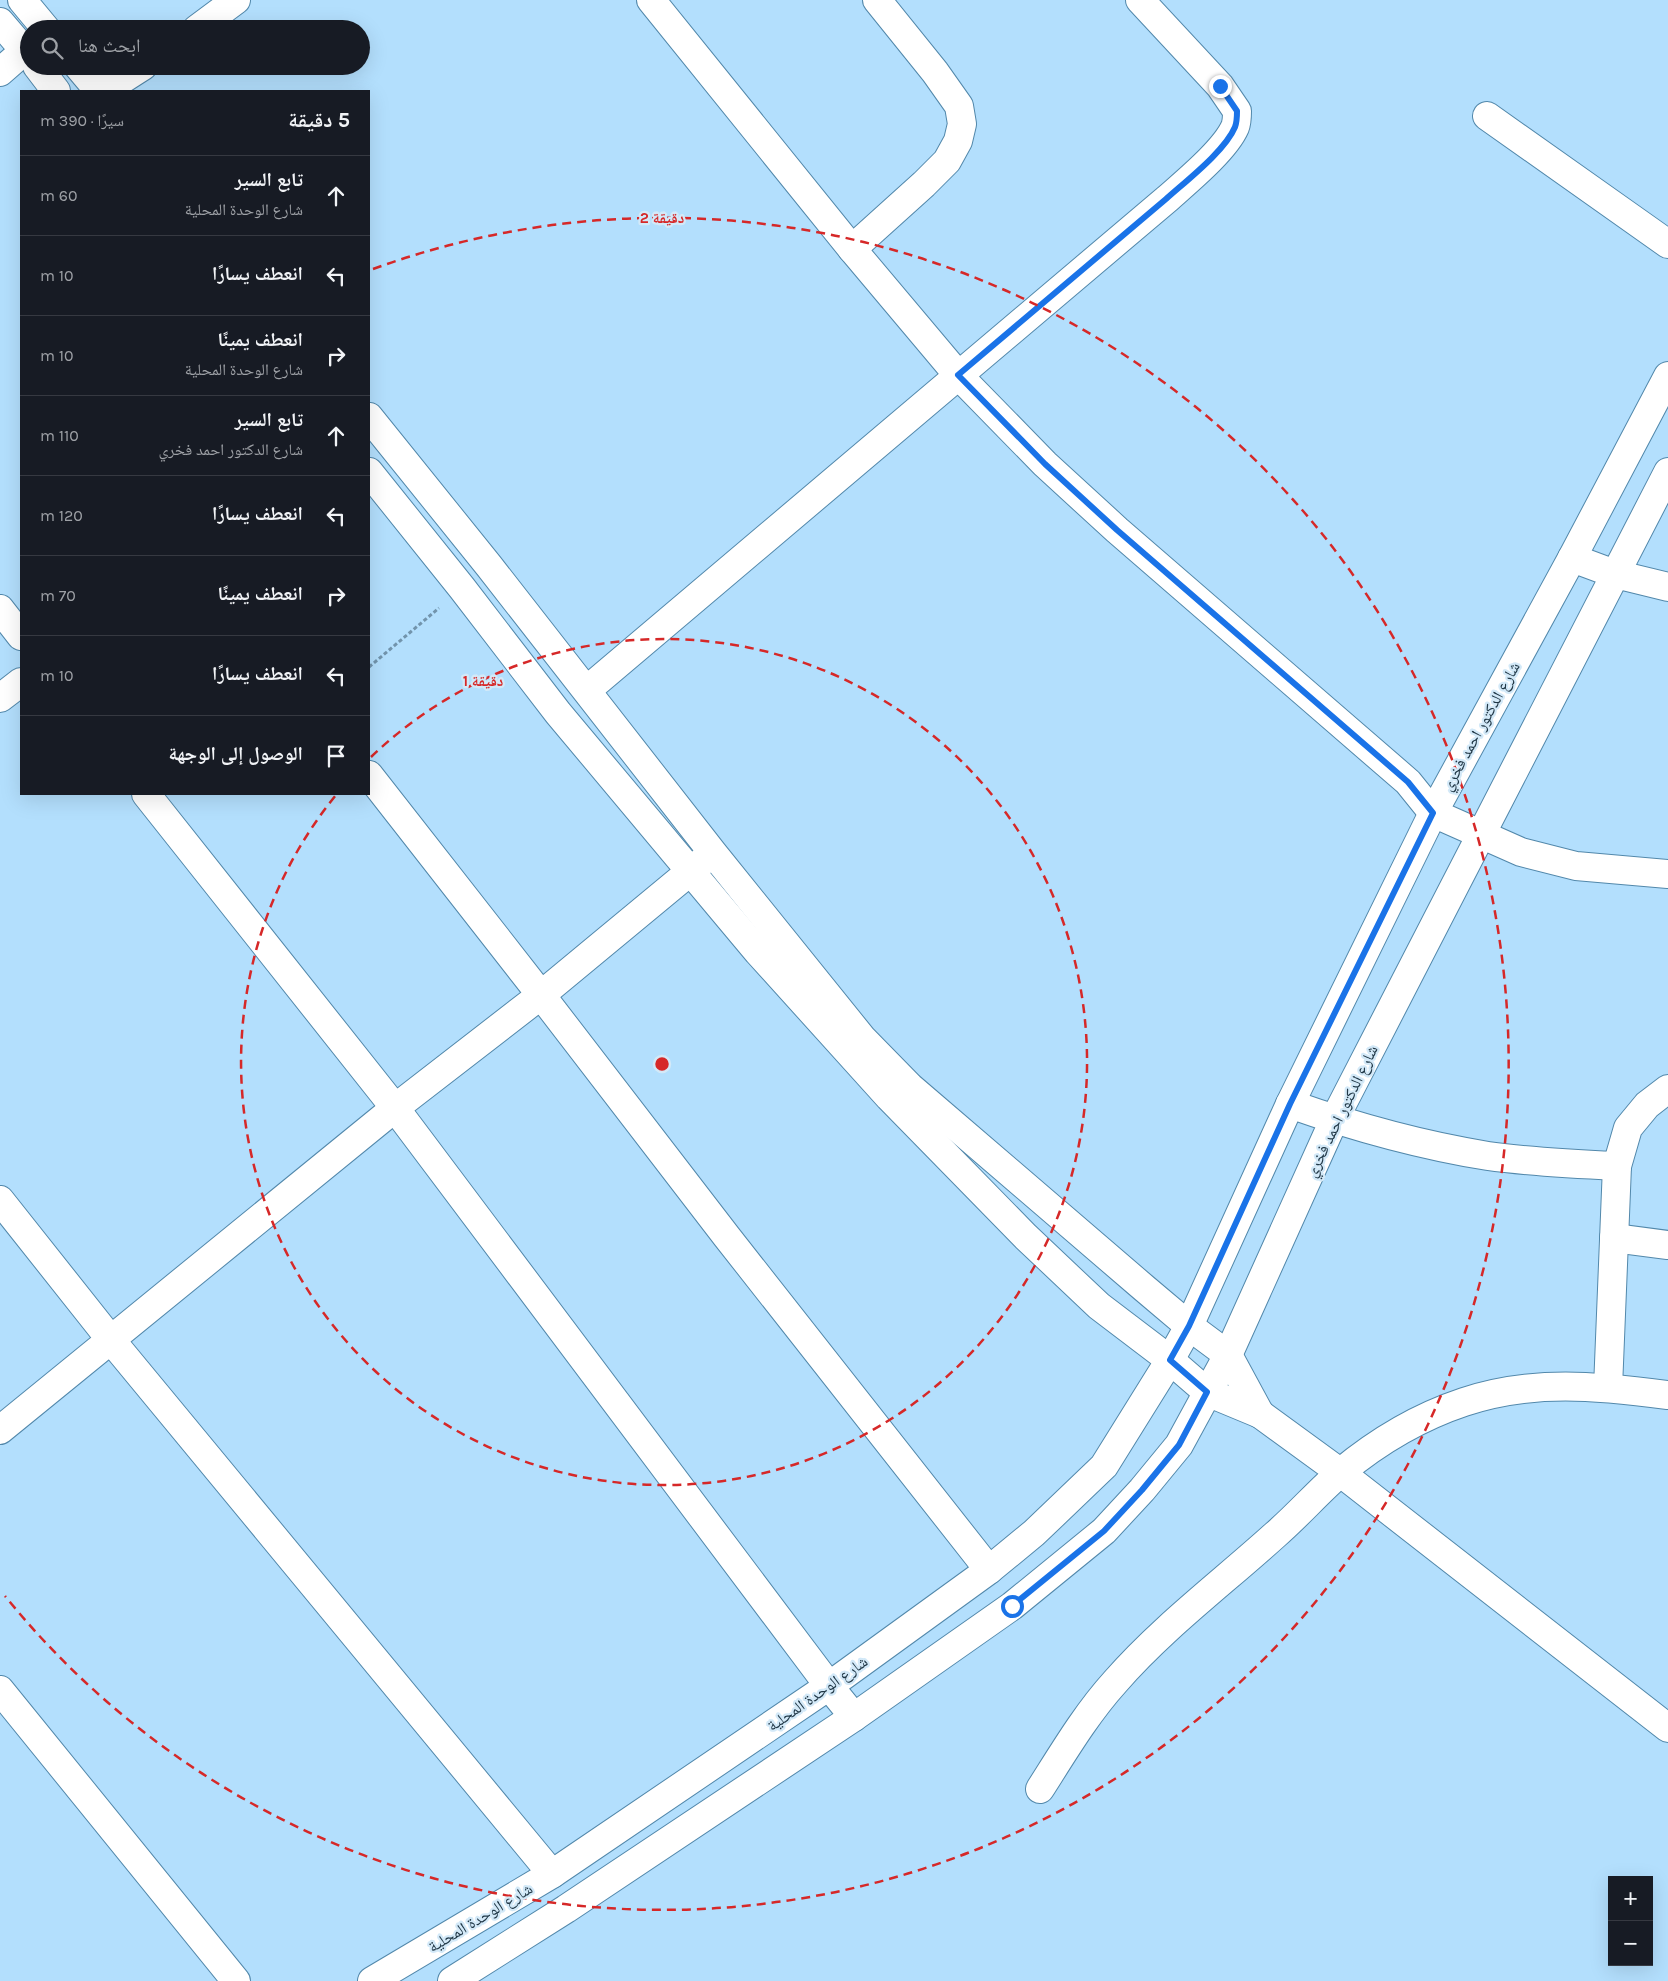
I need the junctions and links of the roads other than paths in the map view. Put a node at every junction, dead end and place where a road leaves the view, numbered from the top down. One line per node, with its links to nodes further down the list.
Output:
1 (22, 0): 6 (street)
2 (236, 0): 7 (street)
3 (651, 0): 20 (street)
4 (877, 0): 20 (street)
5 (1140, 0): 21 (street)
6 (39, 20)
7 (208, 20)
8 (0, 22): 9 (street)
9 (20, 46)
10 (20, 63): 11 (street)
11 (0, 72)
12 (43, 75): 15 (street)
13 (86, 75): 16 (street)
14 (129, 75): 17 (street)
15 (55, 90)
16 (99, 90)
17 (106, 90)
18 (1486, 116): 19 (street)
19 (1668, 244)
20 (852, 249): 21 (street)
21 (958, 375): 32 (street); 36 (street)
22 (1668, 376): 26 (street, شارع الدكتور احمد فخري)
23 (370, 418): 32 (street)
24 (1668, 472): 27 (street, شارع الدكتور احمد فخري)
25 (370, 473): 39 (street)
26 (1572, 558): 27 (street); 36 (street, شارع الدكتور احمد فخري)
27 (1615, 574): 28 (street); 37 (street, شارع الدكتور احمد فخري)
28 (1668, 587)
29 (0, 609): 30 (street)
30 (20, 635)
31 (20, 683): 33 (street)
32 (587, 690): 38 (street)
33 (0, 698)
34 (370, 776): 41 (street)
35 (147, 795): 45 (street)
36 (1433, 813): 37 (street); 44 (street, شارع الدكتور احمد فخري)
37 (1481, 835): 40 (street); 46 (street, شارع الدكتور احمد فخري)
38 (713, 853): 39 (street); 42 (street)
39 (690, 870): 41 (street); 42 (street)
40 (1668, 874)
41 (541, 995): 45 (street); 61 (street)
42 (855, 1045): 51 (street); 54 (street)
43 (1668, 1089): 47 (street)
44 (1290, 1104): 46 (street); 51 (street, شارع الدكتور احمد فخري)
45 (394, 1108): 52 (street); 62 (street)
46 (1334, 1120): 47 (street); 53 (street, شارع الدكتور احمد فخري)
47 (1617, 1166): 49 (street)
48 (0, 1200): 52 (street)
49 (1614, 1238): 50 (street); 55 (street)
50 (1668, 1245)
51 (1189, 1326): 53 (street); 54 (street, شارع الوحدة المحلية)
52 (111, 1340): 59 (street); 67 (street)
53 (1228, 1355): 56 (street); 58 (street)
54 (1170, 1360): 56 (street); 61 (street, شارع الوحدة المحلية)
55 (1608, 1388): 57 (street); 60 (street)
56 (1207, 1392): 58 (street); 64 (street)
57 (1668, 1395)
58 (1260, 1414): 60 (street)
59 (0, 1430)
60 (1341, 1473): 65 (street); 66 (street)
61 (989, 1570): 62 (street, شارع الوحدة المحلية)
62 (829, 1686): 64 (street); 67 (street, شارع الوحدة المحلية)
63 (0, 1690): 68 (street)
64 (854, 1717): 70 (street)
65 (1668, 1728)
66 (1040, 1789)
67 (552, 1874): 69 (street, شارع الوحدة المحلية)
68 (236, 1981)
69 (372, 1981)
70 (452, 1981)

